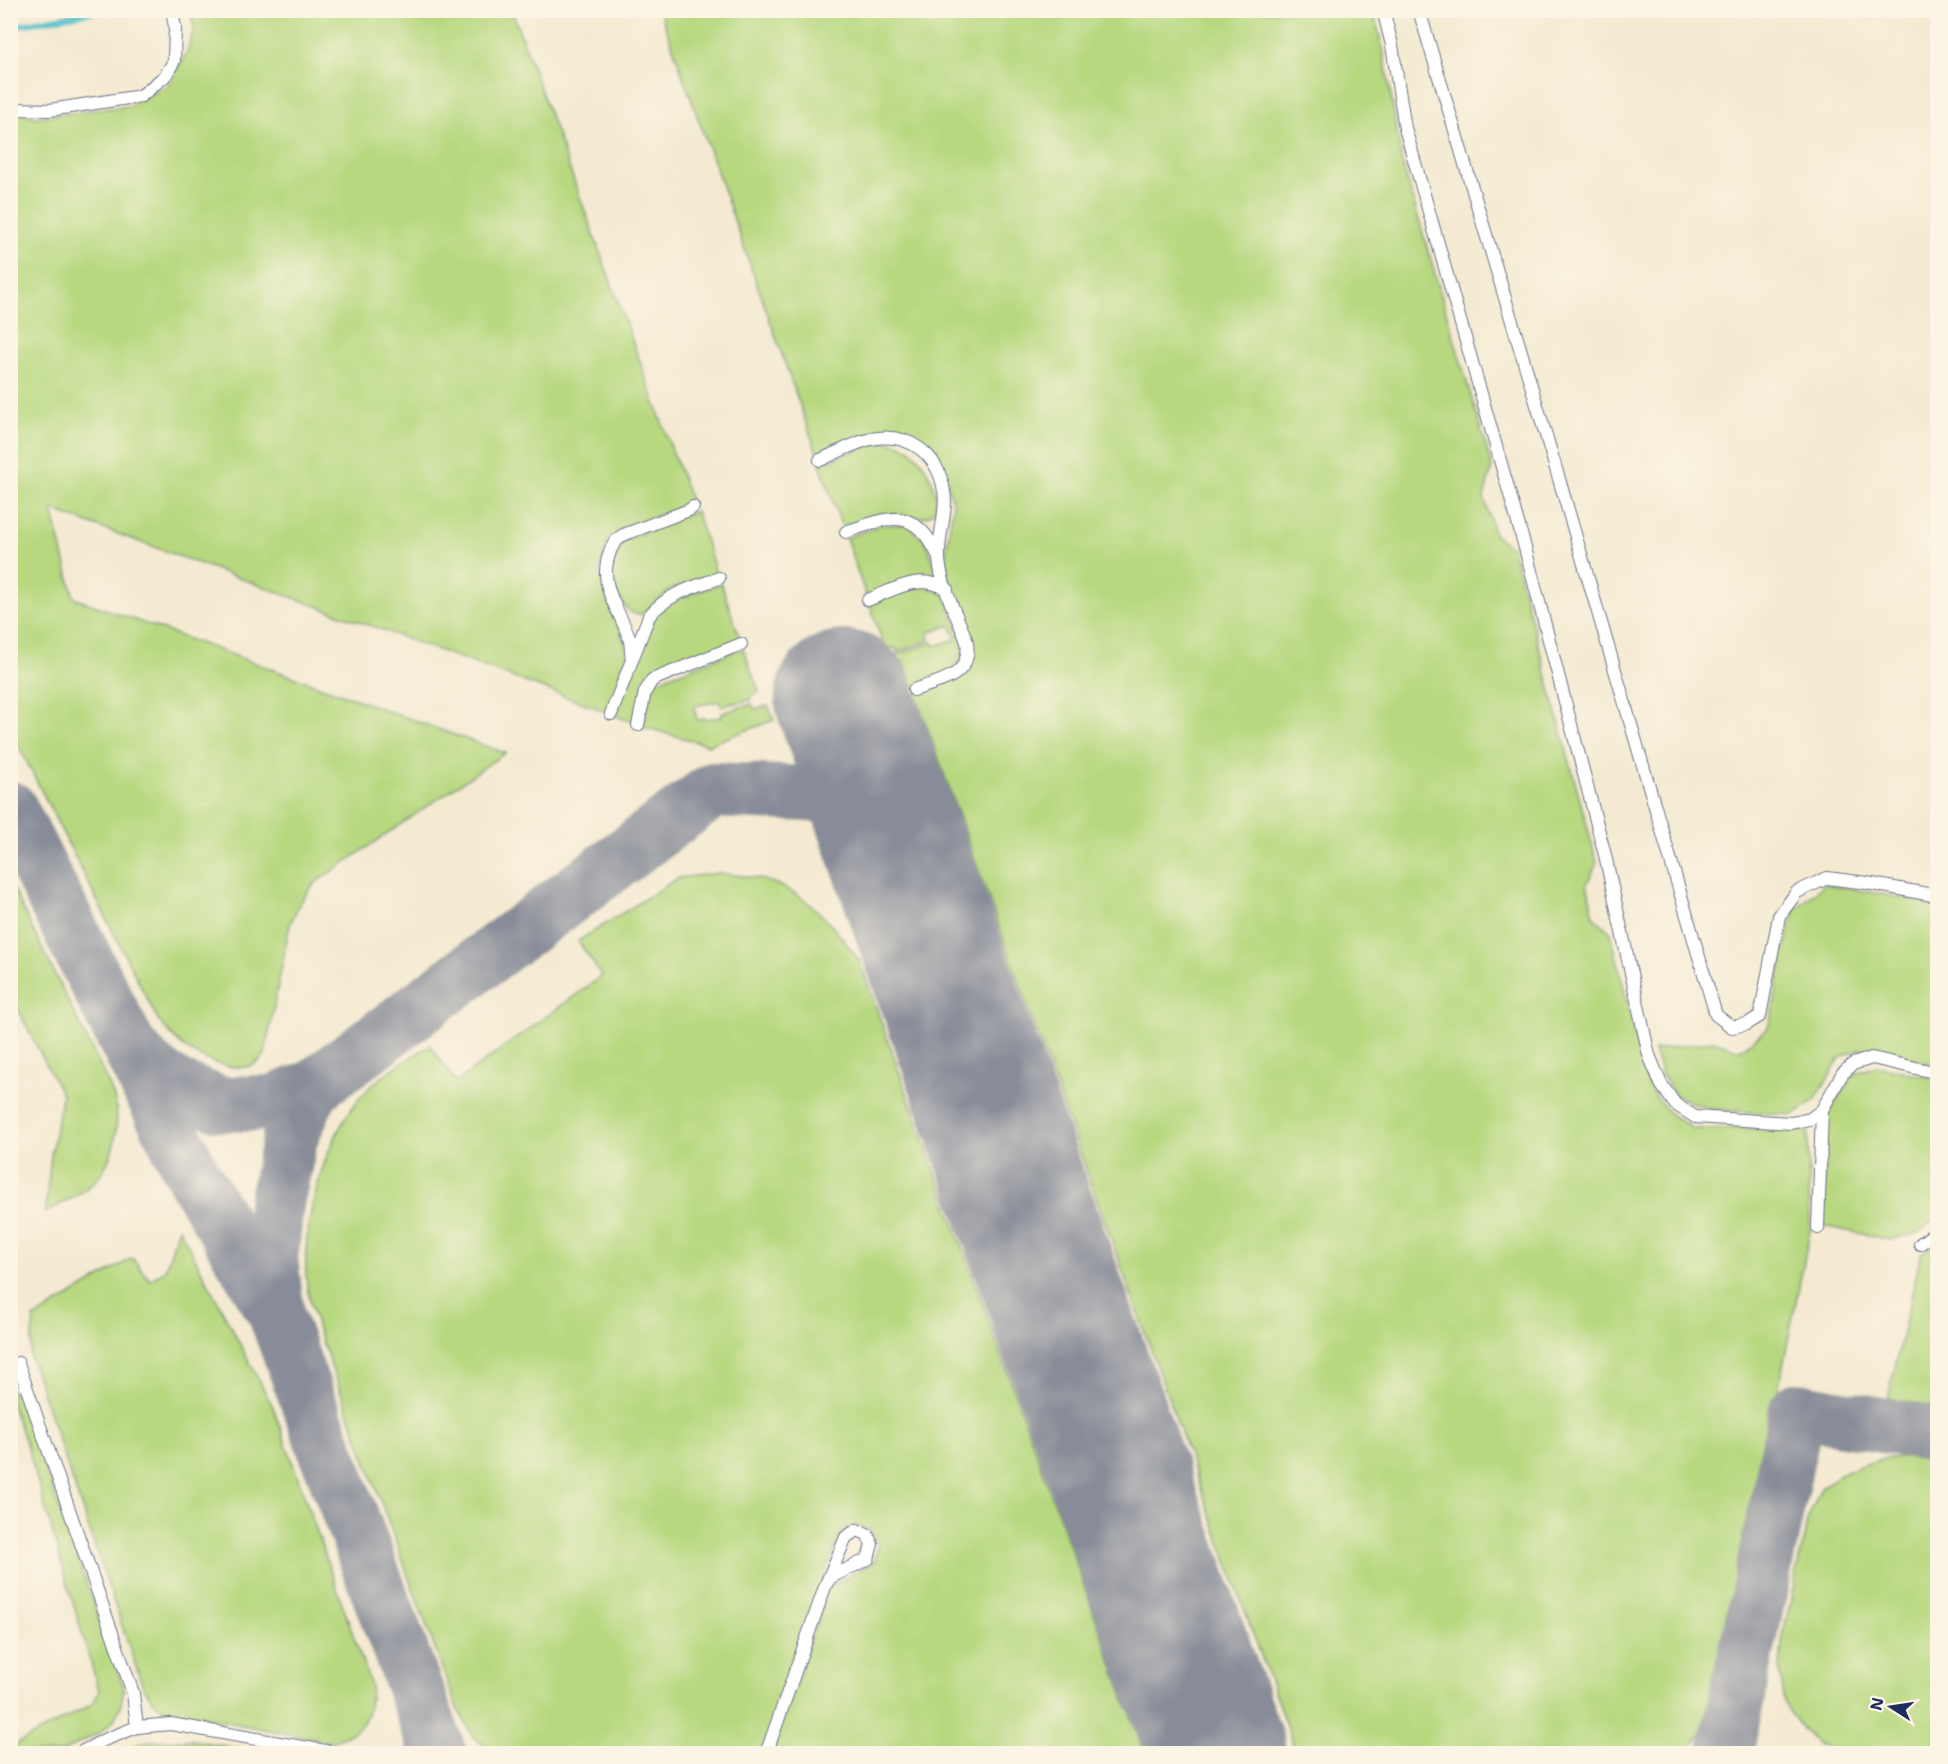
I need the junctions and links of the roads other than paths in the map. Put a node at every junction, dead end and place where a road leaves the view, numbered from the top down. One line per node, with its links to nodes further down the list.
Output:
1 (172, 10): 4 (lane)
2 (1383, 10): 19 (lane)
3 (1419, 10): 17 (lane)
4 (10, 108)
5 (820, 460): 8 (lane)
6 (693, 507): 13 (lane)
7 (846, 532): 8 (lane)
8 (939, 558): 10 (lane)
9 (719, 578): 13 (lane)
10 (947, 589): 11 (lane); 14 (lane)
11 (868, 600)
12 (741, 644): 16 (lane)
13 (632, 660): 15 (lane)
14 (914, 690)
15 (611, 714)
16 (638, 725)
17 (1938, 896)
18 (1938, 1073): 19 (lane)
19 (1822, 1110): 20 (lane)
20 (1818, 1228)
21 (1938, 1231): 22 (lane)
22 (1920, 1244)
23 (18, 1363): 25 (lane)
24 (826, 1584): 24 (lane); 28 (lane)
25 (137, 1726): 26 (lane); 27 (lane)
26 (78, 1754)
27 (343, 1754)
28 (766, 1754)

